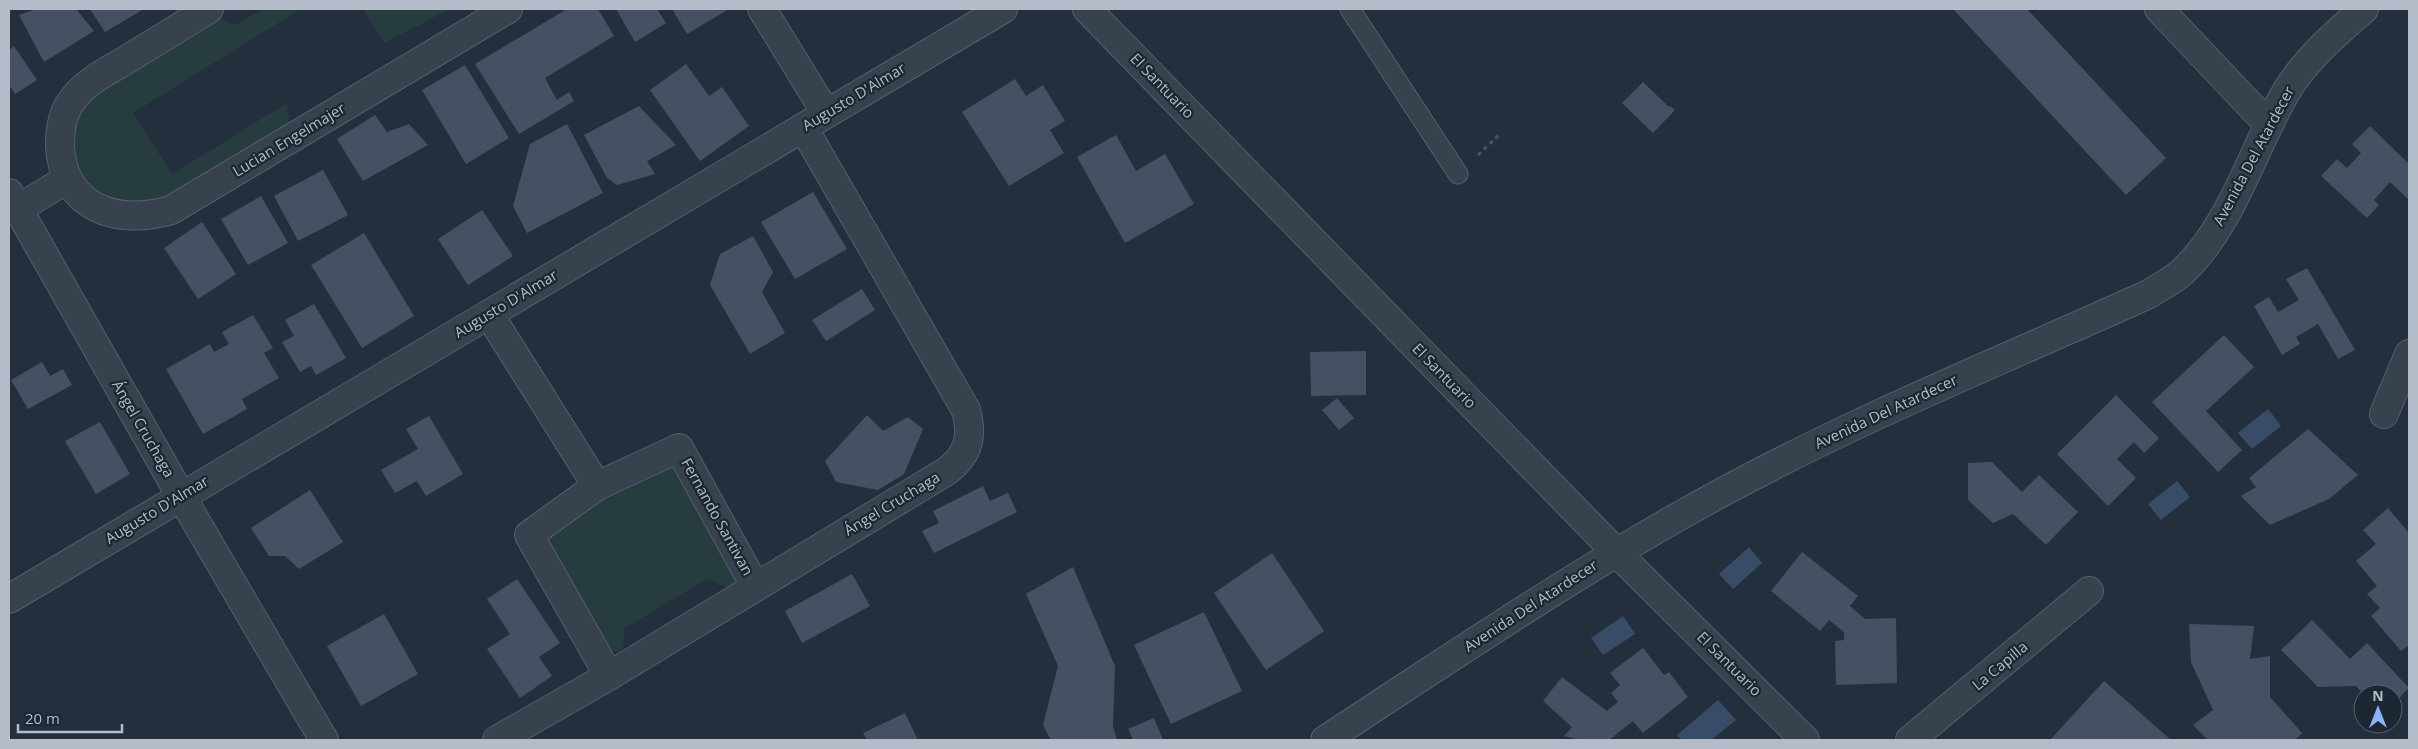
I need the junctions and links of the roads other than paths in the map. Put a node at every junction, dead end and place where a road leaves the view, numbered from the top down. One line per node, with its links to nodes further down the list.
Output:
1 (210, 9): 13 (street, Lucian Engelmajer)
2 (508, 9): 13 (street, Lucian Engelmajer)
3 (762, 9): 9 (street)
4 (1003, 9): 9 (street, Augusto D'Almar)
5 (1087, 9): 20 (street, El Santuario)
6 (1350, 9): 12 (lane)
7 (2159, 9): 10 (street)
8 (2364, 9): 10 (street, Avenida Del Atardecer)
9 (826, 113): 11 (street, Augusto D'Almar)
10 (2268, 124): 20 (street, Avenida Del Atardecer)
11 (803, 127): 15 (street, Augusto D'Almar); 21 (street, Ángel Cruchaga)
12 (1458, 174)
13 (67, 179): 14 (street)
14 (13, 201): 19 (street, Ángel Cruchaga)
15 (489, 314): 18 (street); 19 (street, Augusto D'Almar)
16 (2409, 354): 17 (street)
17 (2384, 414)
18 (597, 486): 21 (street, Fernando Santivan); 24 (street, Fernando Santivan)
19 (181, 496): 23 (street, Augusto D'Almar); 25 (street, Ángel Cruchaga)
20 (1615, 551): 27 (street, Avenida Del Atardecer); 28 (street, El Santuario)
21 (756, 586): 24 (street, Ángel Cruchaga)
22 (2089, 591): 29 (street, La Capilla)
23 (9, 599)
24 (609, 676): 26 (street, Ángel Cruchaga)
25 (324, 740)
26 (497, 740)
27 (1325, 740)
28 (1805, 740)
29 (1910, 740)

